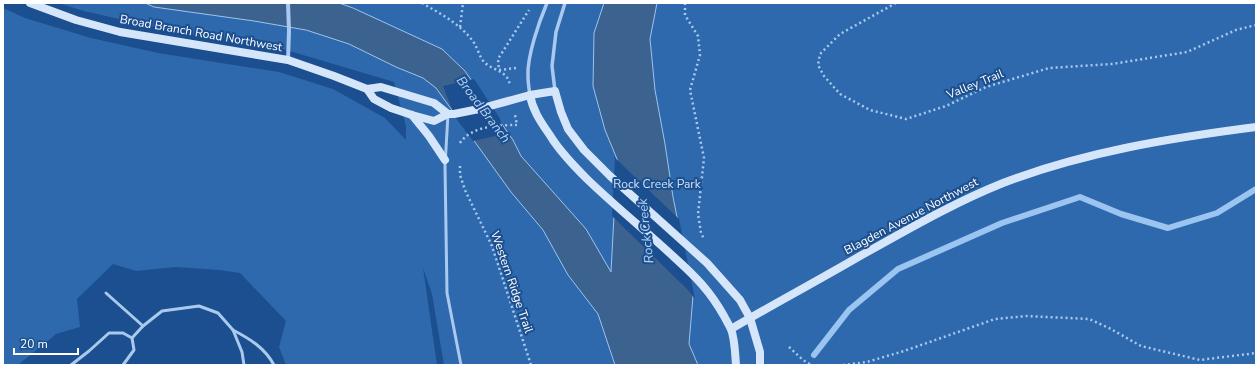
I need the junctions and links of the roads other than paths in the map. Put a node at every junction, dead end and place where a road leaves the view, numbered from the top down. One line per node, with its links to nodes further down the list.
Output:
1 (30, 3): 5 (main road, Broad Branch Road Northwest)
2 (288, 3): 5 (street)
3 (547, 3): 8 (street)
4 (565, 3): 7 (street)
5 (288, 60): 6 (main road, Broad Branch Road Northwest)
6 (367, 89): 9 (main road, Broad Branch Road Northwest); 10 (main road, Broad Branch Road Northwest)
7 (555, 91): 8 (main road, Broad Branch Road Northwest); 14 (main road)
8 (530, 95): 9 (main road, Broad Branch Road Northwest); 16 (main road)
9 (451, 114): 10 (main road, Broad Branch Road Northwest); 12 (lane)
10 (412, 115): 12 (main road)
11 (1256, 127): 14 (main road, Blagden Avenue Northwest)
12 (445, 160): 23 (lane)
13 (106, 293): 15 (lane)
14 (750, 318): 16 (main road, Blagden Avenue Northwest); 25 (main road)
15 (143, 326): 17 (lane); 18 (lane)
16 (731, 329): 24 (main road)
17 (233, 330): 21 (lane); 22 (lane)
18 (132, 338): 19 (lane); 20 (lane)
19 (71, 365)
20 (123, 365)
21 (244, 365)
22 (274, 365)
23 (461, 365)
24 (736, 365)
25 (760, 365)

